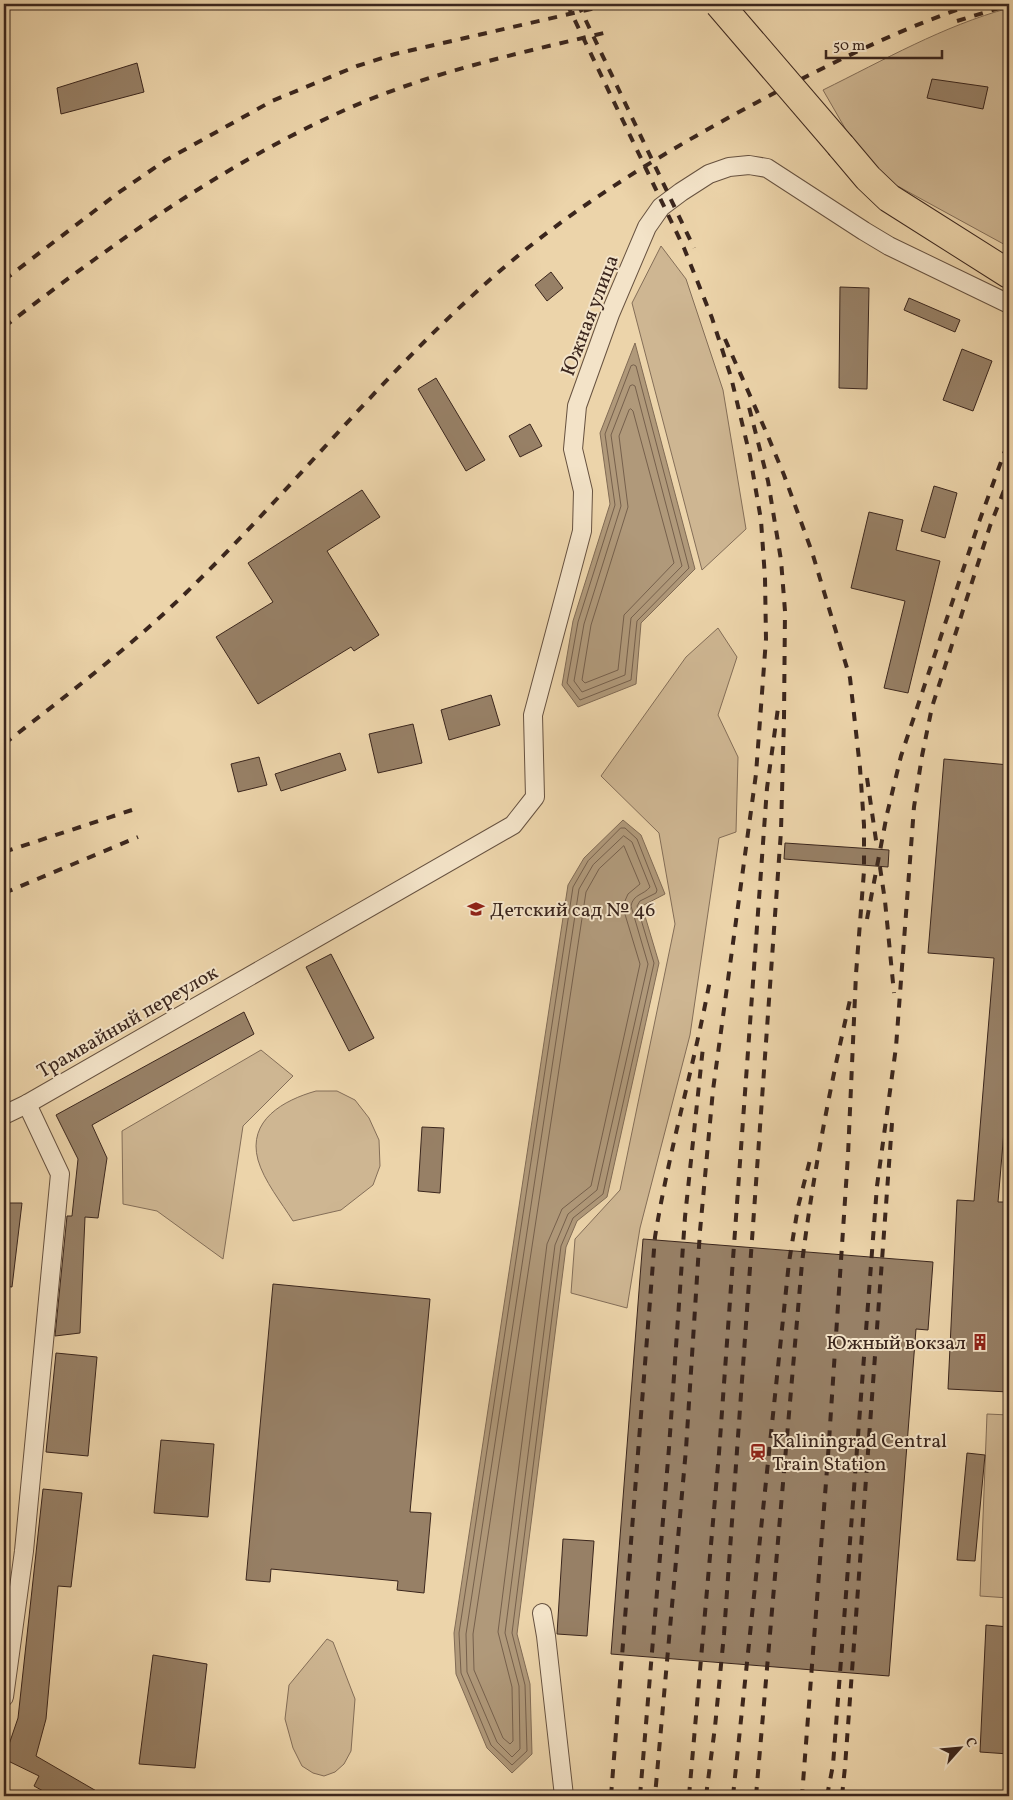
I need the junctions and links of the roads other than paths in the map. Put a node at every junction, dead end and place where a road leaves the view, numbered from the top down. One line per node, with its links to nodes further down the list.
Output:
1 (719, 4): 2 (main road, bridge)
2 (1009, 274)
3 (1009, 304): 4 (street, Южная улица)
4 (513, 824): 5 (street, Трамвайный переулок)
5 (27, 1104): 6 (street); 8 (street, Трамвайный переулок)
6 (4, 1115)
7 (542, 1613): 9 (street)
8 (4, 1697)
9 (564, 1796)

